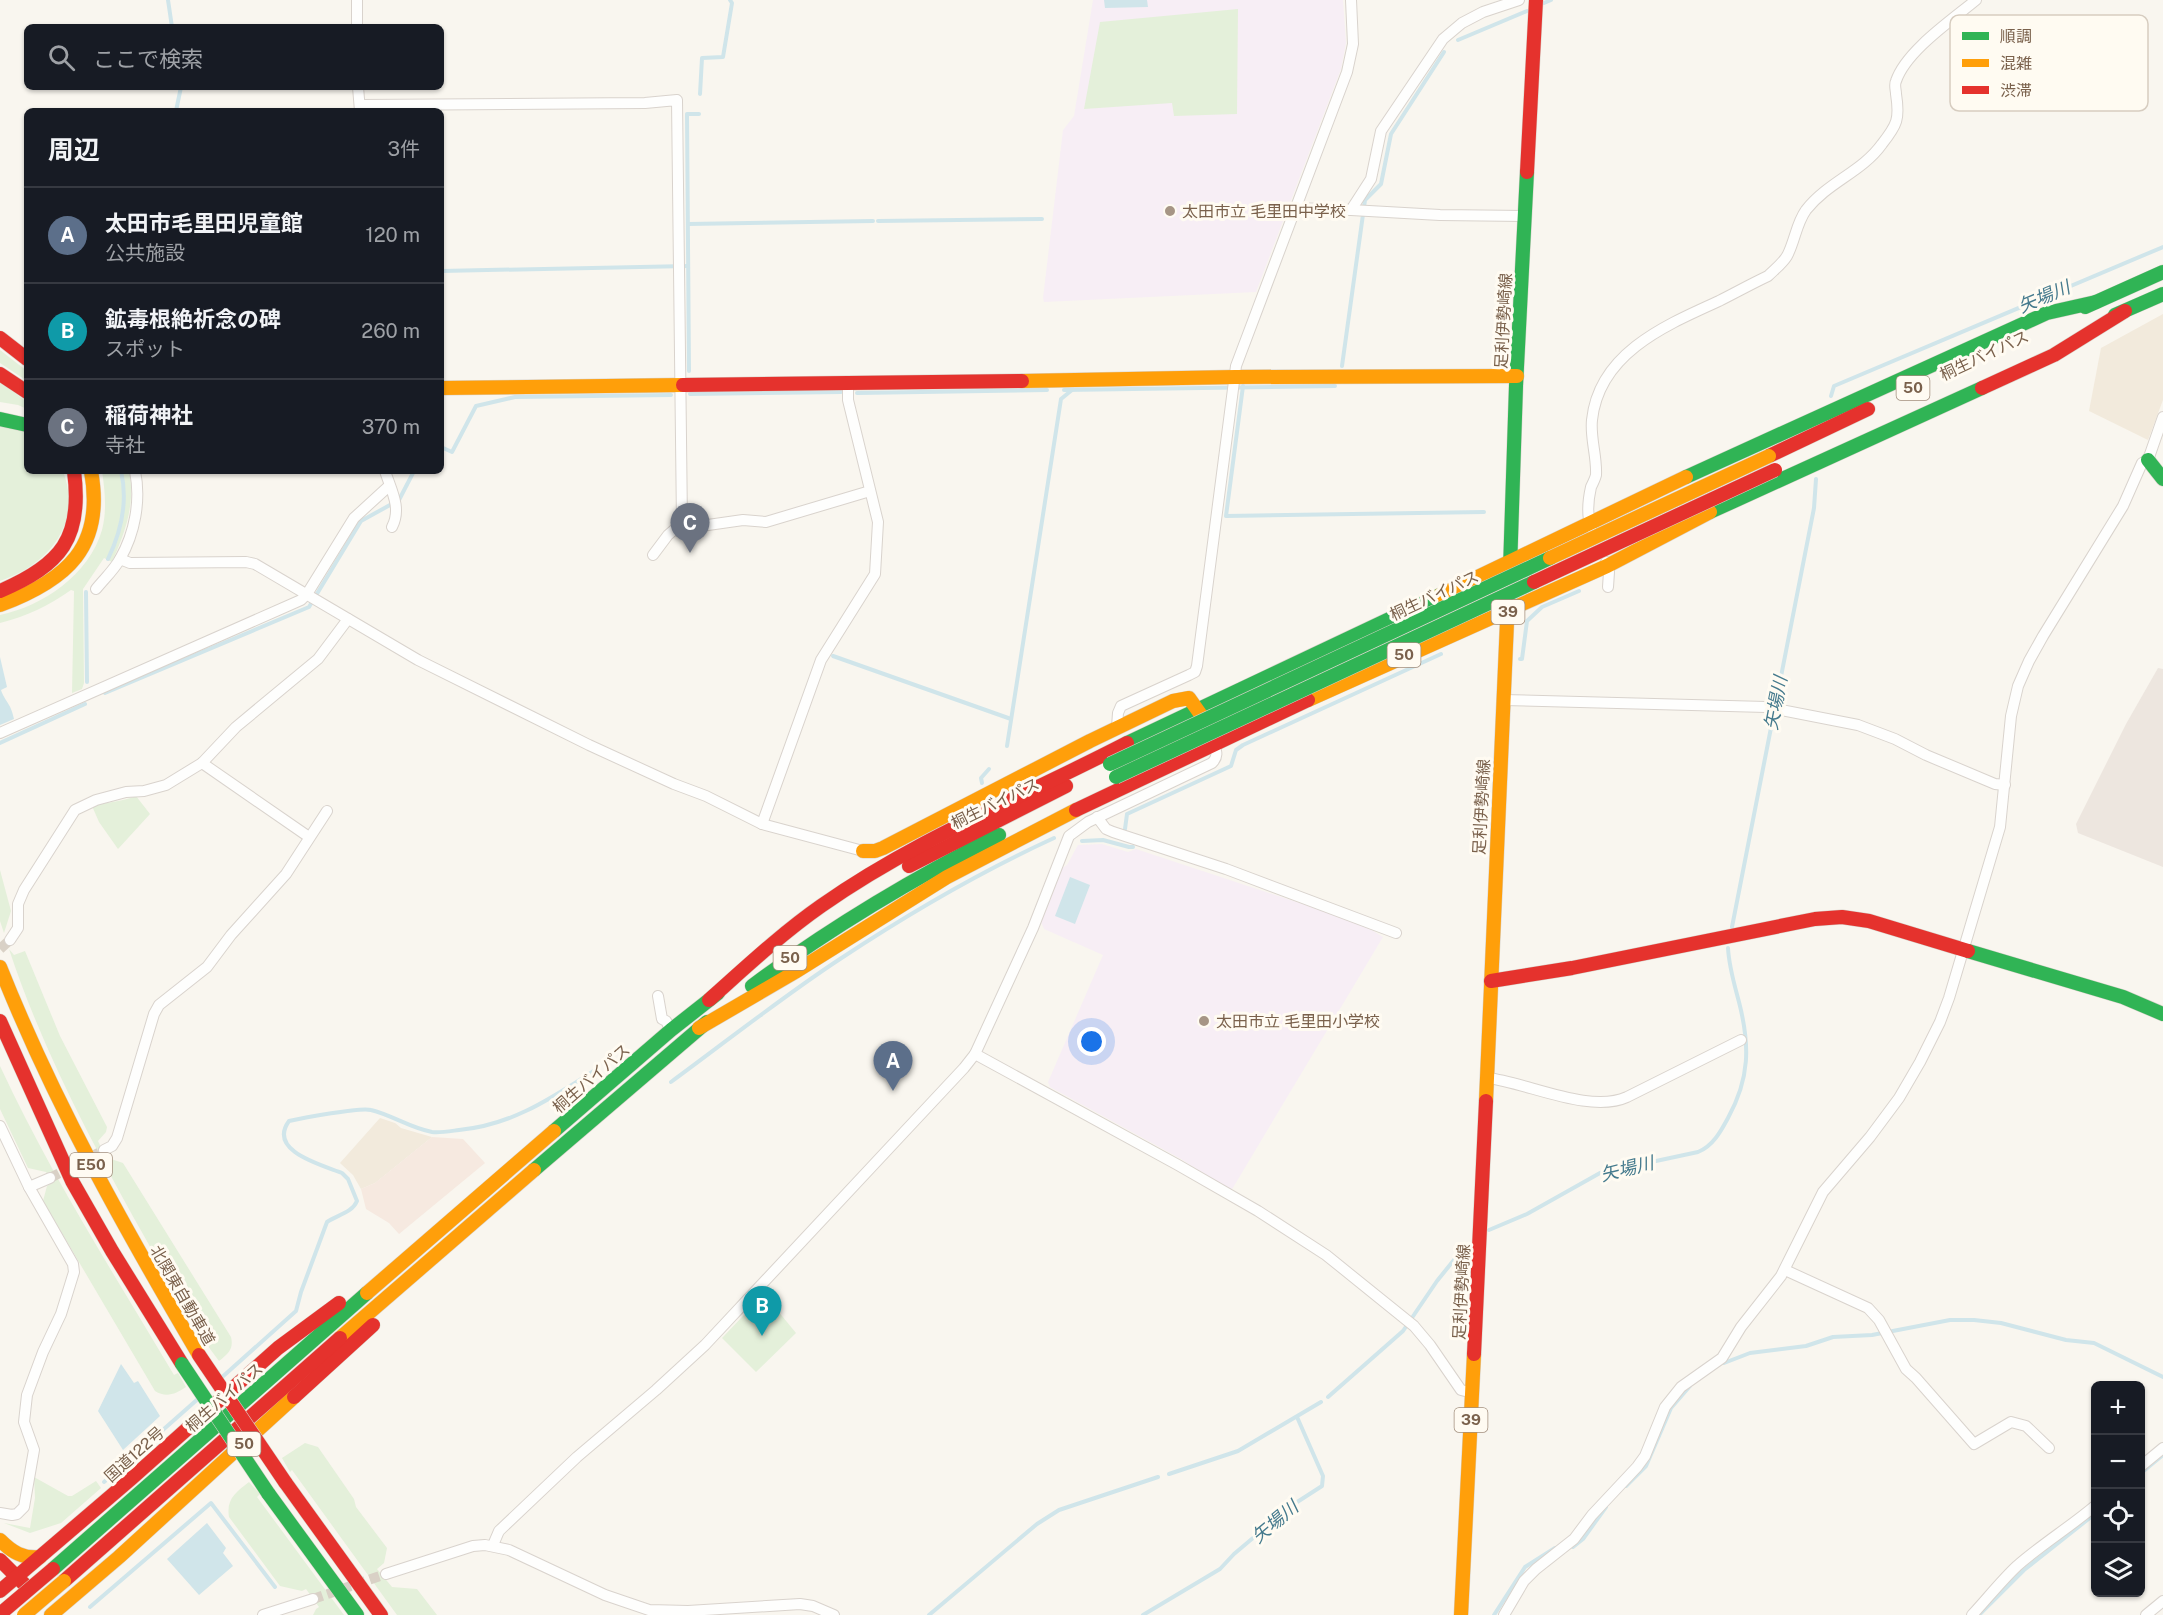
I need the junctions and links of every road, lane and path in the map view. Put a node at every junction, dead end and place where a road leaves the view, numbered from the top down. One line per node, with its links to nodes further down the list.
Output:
1 (357, 0): 8 (street)
2 (1350, 0): 11 (street)
3 (1519, 0): 12 (street)
4 (1536, 0): 13 (main road, 足利伊勢崎線 / 39)
5 (1976, 0): 6 (street)
6 (1958, 15)
7 (1950, 21): 39 (street)
8 (357, 24)
9 (358, 90): 10 (street)
10 (360, 108): 24 (street)
11 (1295, 208): 12 (street); 23 (street)
12 (1361, 210): 13 (street)
13 (1524, 216): 21 (main road, 足利伊勢崎線 / 39)
14 (2163, 272): 16 (main road, 桐生バイパス / 50)
15 (2163, 294): 17 (main road, 桐生バイパス / 50)
16 (2096, 302): 39 (main road, 50); 70 (main road, 桐生バイパス / 50, bridge)
17 (2125, 311): 44 (main road, 50); 73 (main road, 桐生バイパス / 50, bridge)
18 (0, 338): 19 (main road)
19 (24, 357)
20 (0, 374): 26 (main road)
21 (1517, 376): 23 (main road); 43 (main road, 足利伊勢崎線 / 39)
22 (848, 383): 23 (main road); 24 (main road); 37 (street)
23 (1235, 384): 54 (street)
24 (681, 386): 25 (main road); 38 (street)
25 (444, 388)
26 (24, 390)
27 (2163, 417): 30 (street)
28 (0, 419): 29 (main road)
29 (24, 424)
30 (2148, 460): 35 (main road); 58 (street)
31 (75, 474): 47 (main road)
32 (92, 474): 49 (main road)
33 (135, 474): 42 (street)
34 (386, 474): 36 (street)
35 (2163, 479)
36 (392, 490): 40 (street); 48 (street)
37 (870, 491): 38 (street); 61 (street)
38 (682, 523): 41 (street)
39 (1590, 525): 43 (main road, 50); 44 (street)
40 (392, 527)
41 (653, 555)
42 (120, 559): 46 (street); 48 (street)
43 (1511, 562): 50 (main road, 足利伊勢崎線 / 39); 53 (main road, 50)
44 (1607, 566): 45 (street); 50 (main road, 50)
45 (1608, 587)
46 (96, 589)
47 (0, 591)
48 (312, 597): 51 (street); 55 (street)
49 (0, 605)
50 (1508, 611): 52 (main road, 足利伊勢崎線 / 39); 56 (main road, 50)
51 (348, 619): 57 (street); 61 (street)
52 (1503, 700): 58 (street); 68 (main road, 足利伊勢崎線 / 39)
53 (1198, 708): 54 (main road); 56 (main road); 70 (main road, 50)
54 (1117, 727): 63 (main road)
55 (0, 733)
56 (1214, 744): 60 (street); 73 (main road, 50)
57 (202, 763): 62 (street); 65 (street)
58 (2005, 785): 66 (street)
59 (327, 811): 62 (street)
60 (1097, 817): 64 (street); 77 (street)
61 (762, 824): 63 (street)
62 (309, 837): 81 (street)
63 (863, 851)
64 (1396, 933)
65 (10, 940)
66 (1964, 950): 68 (main road); 71 (main road); 86 (street)
67 (0, 967): 108 (main road, 北関東自動車道 / E50, bridge)
68 (1491, 981): 78 (main road, 足利伊勢崎線 / 39)
69 (658, 996): 74 (street)
70 (709, 1000): 74 (main road, 桐生バイパス / 50)
71 (2163, 1014)
72 (0, 1021): 80 (main road, E50)
73 (699, 1028): 85 (main road, 桐生バイパス / 50)
74 (671, 1029): 84 (main road, 桐生バイパス / 50)
75 (1741, 1040): 78 (street)
76 (0, 1048): 80 (main road)
77 (975, 1054): 87 (street); 94 (street)
78 (1488, 1078): 87 (main road, 足利伊勢崎線 / 39)
79 (0, 1126): 83 (street)
80 (56, 1148): 107 (main road, E50, bridge)
81 (104, 1150)
82 (50, 1178): 83 (street)
83 (29, 1187): 92 (street)
84 (417, 1249): 95 (main road, 国道122号 / 50); 103 (main road, 桐生バイパス / 50, bridge)
85 (424, 1264): 104 (main road, 桐生バイパス / 50, bridge); 105 (main road, 50)
86 (1785, 1270): 88 (street); 111 (street)
87 (1473, 1393): 110 (main road, 足利伊勢崎線 / 39)
88 (2049, 1448)
89 (2163, 1448): 90 (street)
90 (2145, 1463)
91 (2091, 1509): 112 (street)
92 (0, 1513)
93 (0, 1540): 95 (main road)
94 (493, 1545): 97 (street); 102 (street)
95 (40, 1557): 98 (main road, 国道122号 / 50)
96 (0, 1560): 98 (main road)
97 (386, 1574)
98 (17, 1577): 99 (main road, 国道122号); 105 (main road)
99 (1, 1589): 104 (main road)
100 (313, 1599): 106 (street)
101 (2163, 1601): 113 (street)
102 (646, 1613): 109 (street)
103 (0, 1614)
104 (26, 1615)
105 (52, 1615)
106 (263, 1615)
107 (357, 1615)
108 (381, 1615)
109 (834, 1615)
110 (1461, 1615)
111 (1504, 1615)
112 (1972, 1615)
113 (2146, 1615)

